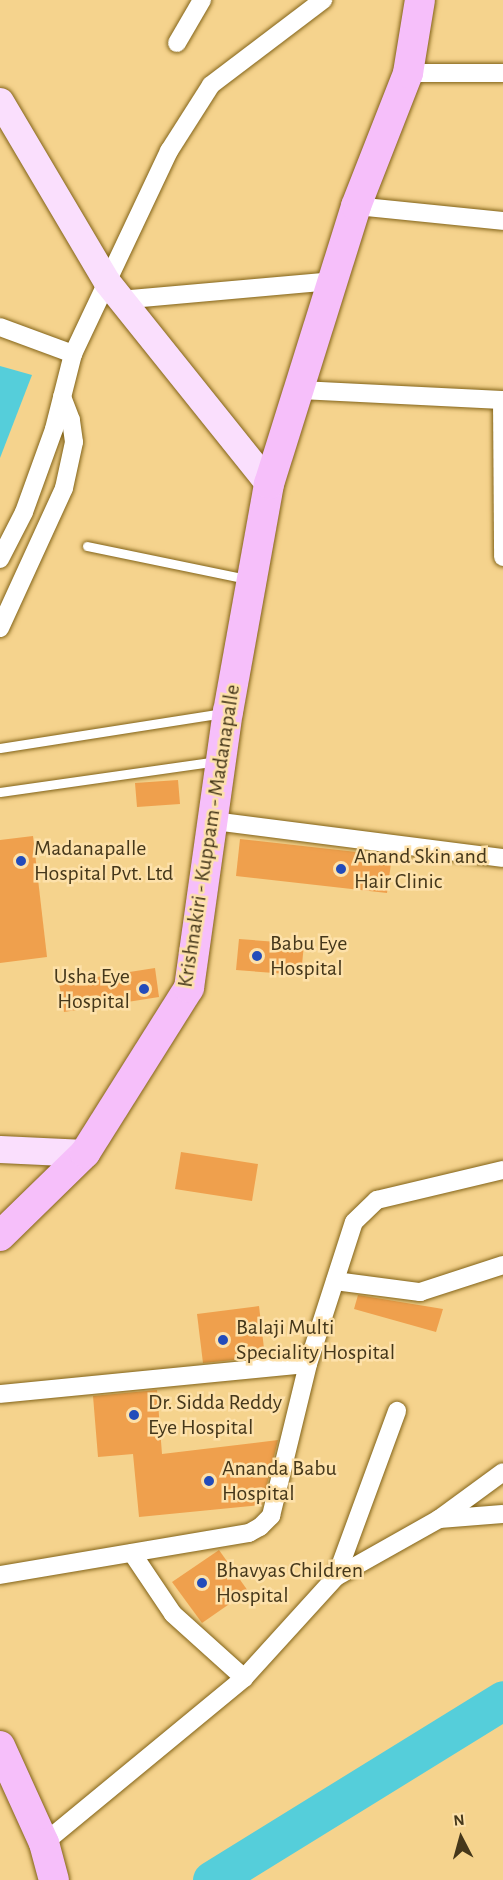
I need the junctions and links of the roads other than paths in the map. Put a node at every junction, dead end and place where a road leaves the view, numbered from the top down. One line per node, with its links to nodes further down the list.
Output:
1 (202, 0): 4 (street)
2 (323, 0): 11 (street)
3 (420, 0): 5 (main road, Krishnakiri - Kuppam - Madanapalle)
4 (177, 43)
5 (408, 73): 6 (street); 8 (main road, Krishnakiri - Kuppam - Madanapalle)
6 (503, 73)
7 (0, 101): 11 (street)
8 (356, 206): 9 (street); 10 (main road, Krishnakiri - Kuppam - Madanapalle)
9 (503, 221)
10 (331, 281): 11 (street); 14 (main road, Krishnakiri - Kuppam - Madanapalle)
11 (113, 291): 13 (street); 17 (street)
12 (0, 327): 13 (street)
13 (73, 354): 15 (street)
14 (299, 390): 16 (street); 17 (main road, Krishnakiri - Kuppam - Madanapalle)
15 (62, 397): 20 (street); 23 (street)
16 (502, 400): 19 (street)
17 (269, 484): 22 (main road, Krishnakiri - Kuppam - Madanapalle)
18 (87, 546): 22 (lane)
19 (503, 557): 21 (street)
20 (0, 559)
21 (503, 572)
22 (249, 580): 24 (main road, Krishnakiri - Kuppam - Madanapalle)
23 (0, 628)
24 (228, 712): 25 (lane); 26 (main road, Krishnakiri - Kuppam - Madanapalle)
25 (0, 748)
26 (221, 761): 27 (lane); 28 (main road, Krishnakiri - Kuppam - Madanapalle)
27 (0, 792)
28 (214, 820): 29 (street); 31 (main road, Krishnakiri - Kuppam - Madanapalle)
29 (503, 858)
30 (0, 1149): 31 (street)
31 (85, 1153): 33 (main road, Krishnakiri - Kuppam - Madanapalle)
32 (503, 1170): 35 (street)
33 (0, 1236)
34 (503, 1265): 35 (street)
35 (334, 1281): 36 (street)
36 (308, 1364): 37 (street); 42 (street)
37 (0, 1394)
38 (397, 1411): 44 (street)
39 (503, 1472): 41 (street)
40 (503, 1514): 41 (street)
41 (440, 1519): 44 (street)
42 (132, 1553): 43 (street); 45 (street)
43 (0, 1575)
44 (336, 1577): 45 (street)
45 (244, 1678): 47 (street)
46 (0, 1746): 47 (main road)
47 (44, 1843): 48 (main road)
48 (49, 1878)

